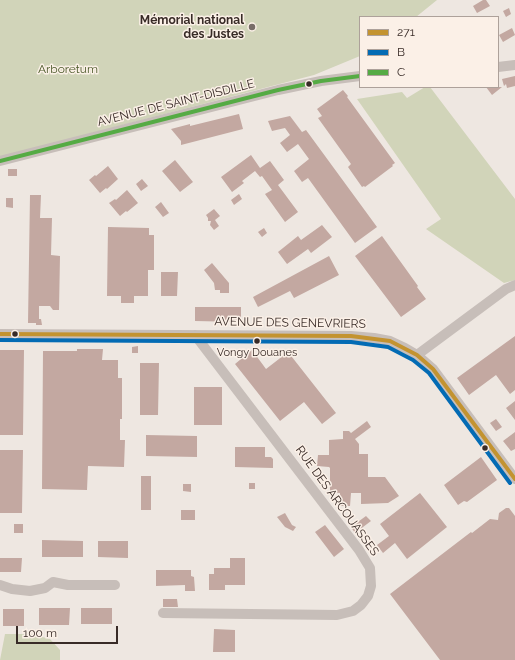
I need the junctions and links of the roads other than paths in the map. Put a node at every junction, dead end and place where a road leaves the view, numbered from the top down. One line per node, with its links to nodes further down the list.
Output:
1 (515, 66): 2 (street)
2 (499, 67)
3 (359, 76): 4 (street, AVENUE DE SAINT-DISDILLE)
4 (0, 161)
5 (515, 285): 8 (street)
6 (0, 334): 7 (street, AVENUE DES GENEVRIERS)
7 (195, 335): 8 (street, AVENUE DES GENEVRIERS); 12 (street, RUE DES ARCOUASSES)
8 (417, 354): 9 (street, AVENUE DES GENEVRIERS)
9 (515, 479)
10 (0, 584): 11 (street)
11 (115, 585)
12 (163, 613)

